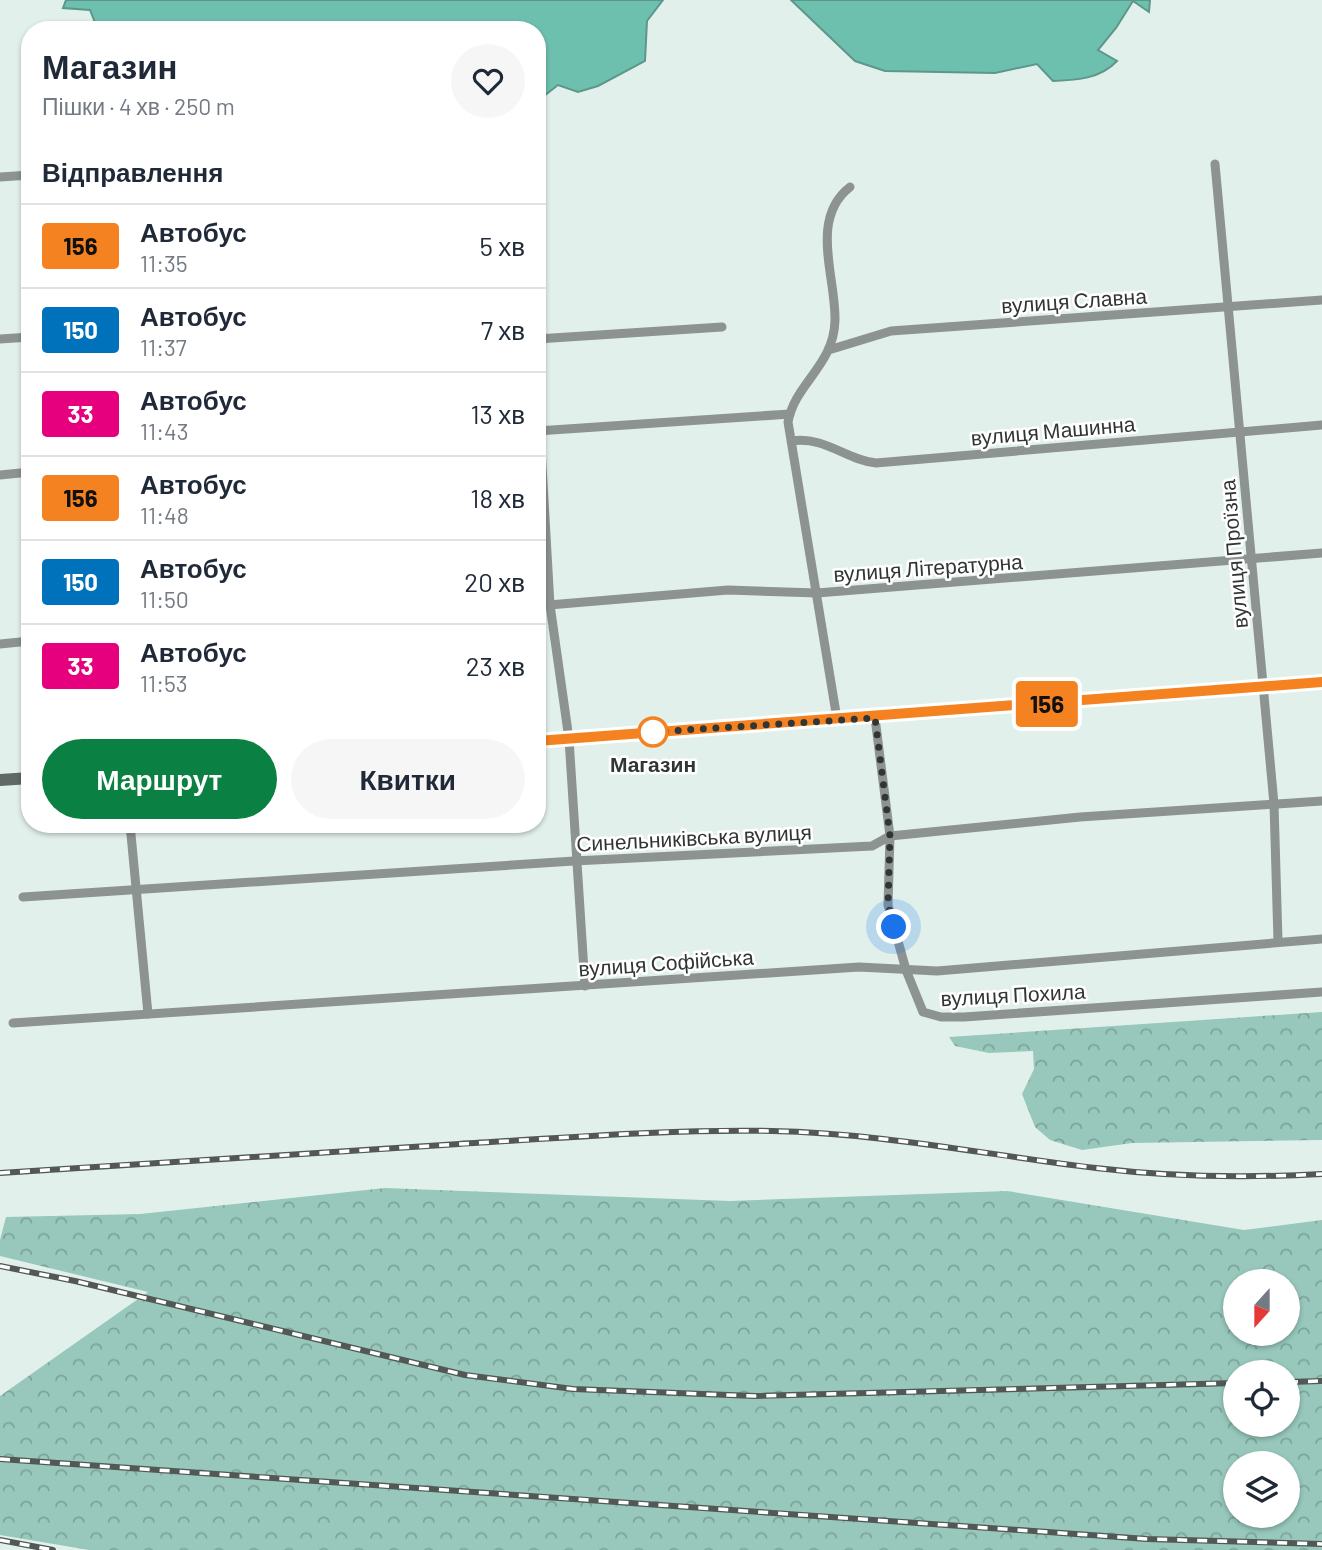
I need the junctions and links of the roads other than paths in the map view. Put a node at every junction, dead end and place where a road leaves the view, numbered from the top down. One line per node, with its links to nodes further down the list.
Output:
1 (1215, 164): 6 (street, вулиця Проїзна)
2 (21, 176): 3 (street)
3 (0, 177)
4 (850, 187): 11 (street)
5 (1322, 300): 6 (street, вулиця Славна)
6 (1229, 307): 11 (street, вулиця Славна); 15 (street, вулиця Проїзна)
7 (722, 327): 9 (street)
8 (21, 338): 10 (street)
9 (546, 338)
10 (0, 339)
11 (832, 349): 12 (street)
12 (790, 414): 14 (street); 16 (street)
13 (1322, 425): 15 (street, вулиця Машинна)
14 (546, 431)
15 (1239, 431): 16 (street, вулиця Машинна); 21 (street, вулиця Проїзна)
16 (792, 441): 22 (street)
17 (21, 473): 18 (street)
18 (0, 475)
19 (546, 542): 24 (street)
20 (1322, 553): 21 (street, вулиця Літературна)
21 (1249, 559): 22 (street, вулиця Літературна); 28 (street, вулиця Проїзна)
22 (817, 593): 24 (street, вулиця Літературна); 30 (street)
23 (546, 605): 24 (street, вулиця Літературна)
24 (550, 605): 31 (street)
25 (21, 642): 26 (street)
26 (0, 644)
27 (1322, 682): 28 (street)
28 (1264, 686): 29 (street); 36 (street, вулиця Проїзна)
29 (875, 718): 30 (street); 38 (street, вулиця Похила)
30 (837, 719): 31 (street)
31 (569, 739): 32 (street); 39 (street)
32 (546, 740)
33 (21, 779): 34 (street)
34 (0, 780)
35 (1322, 801): 36 (street, Синельниківська вулиця)
36 (1274, 804): 38 (street, Синельниківська вулиця); 43 (street, вулиця Проїзна)
37 (131, 833): 40 (street)
38 (890, 836): 39 (street, Синельниківська вулиця); 44 (street, вулиця Похила)
39 (574, 861): 40 (street, Синельниківська вулиця); 45 (street)
40 (134, 890): 41 (street, Синельниківська вулиця); 47 (street)
41 (23, 897)
42 (1322, 939): 43 (street, вулиця Софійська)
43 (1278, 941): 44 (street, вулиця Софійська)
44 (906, 970): 45 (street, вулиця Софійська); 46 (street, вулиця Похила)
45 (585, 986): 47 (street, вулиця Софійська)
46 (1322, 992)
47 (148, 1014): 48 (street, вулиця Софійська)
48 (13, 1023)

